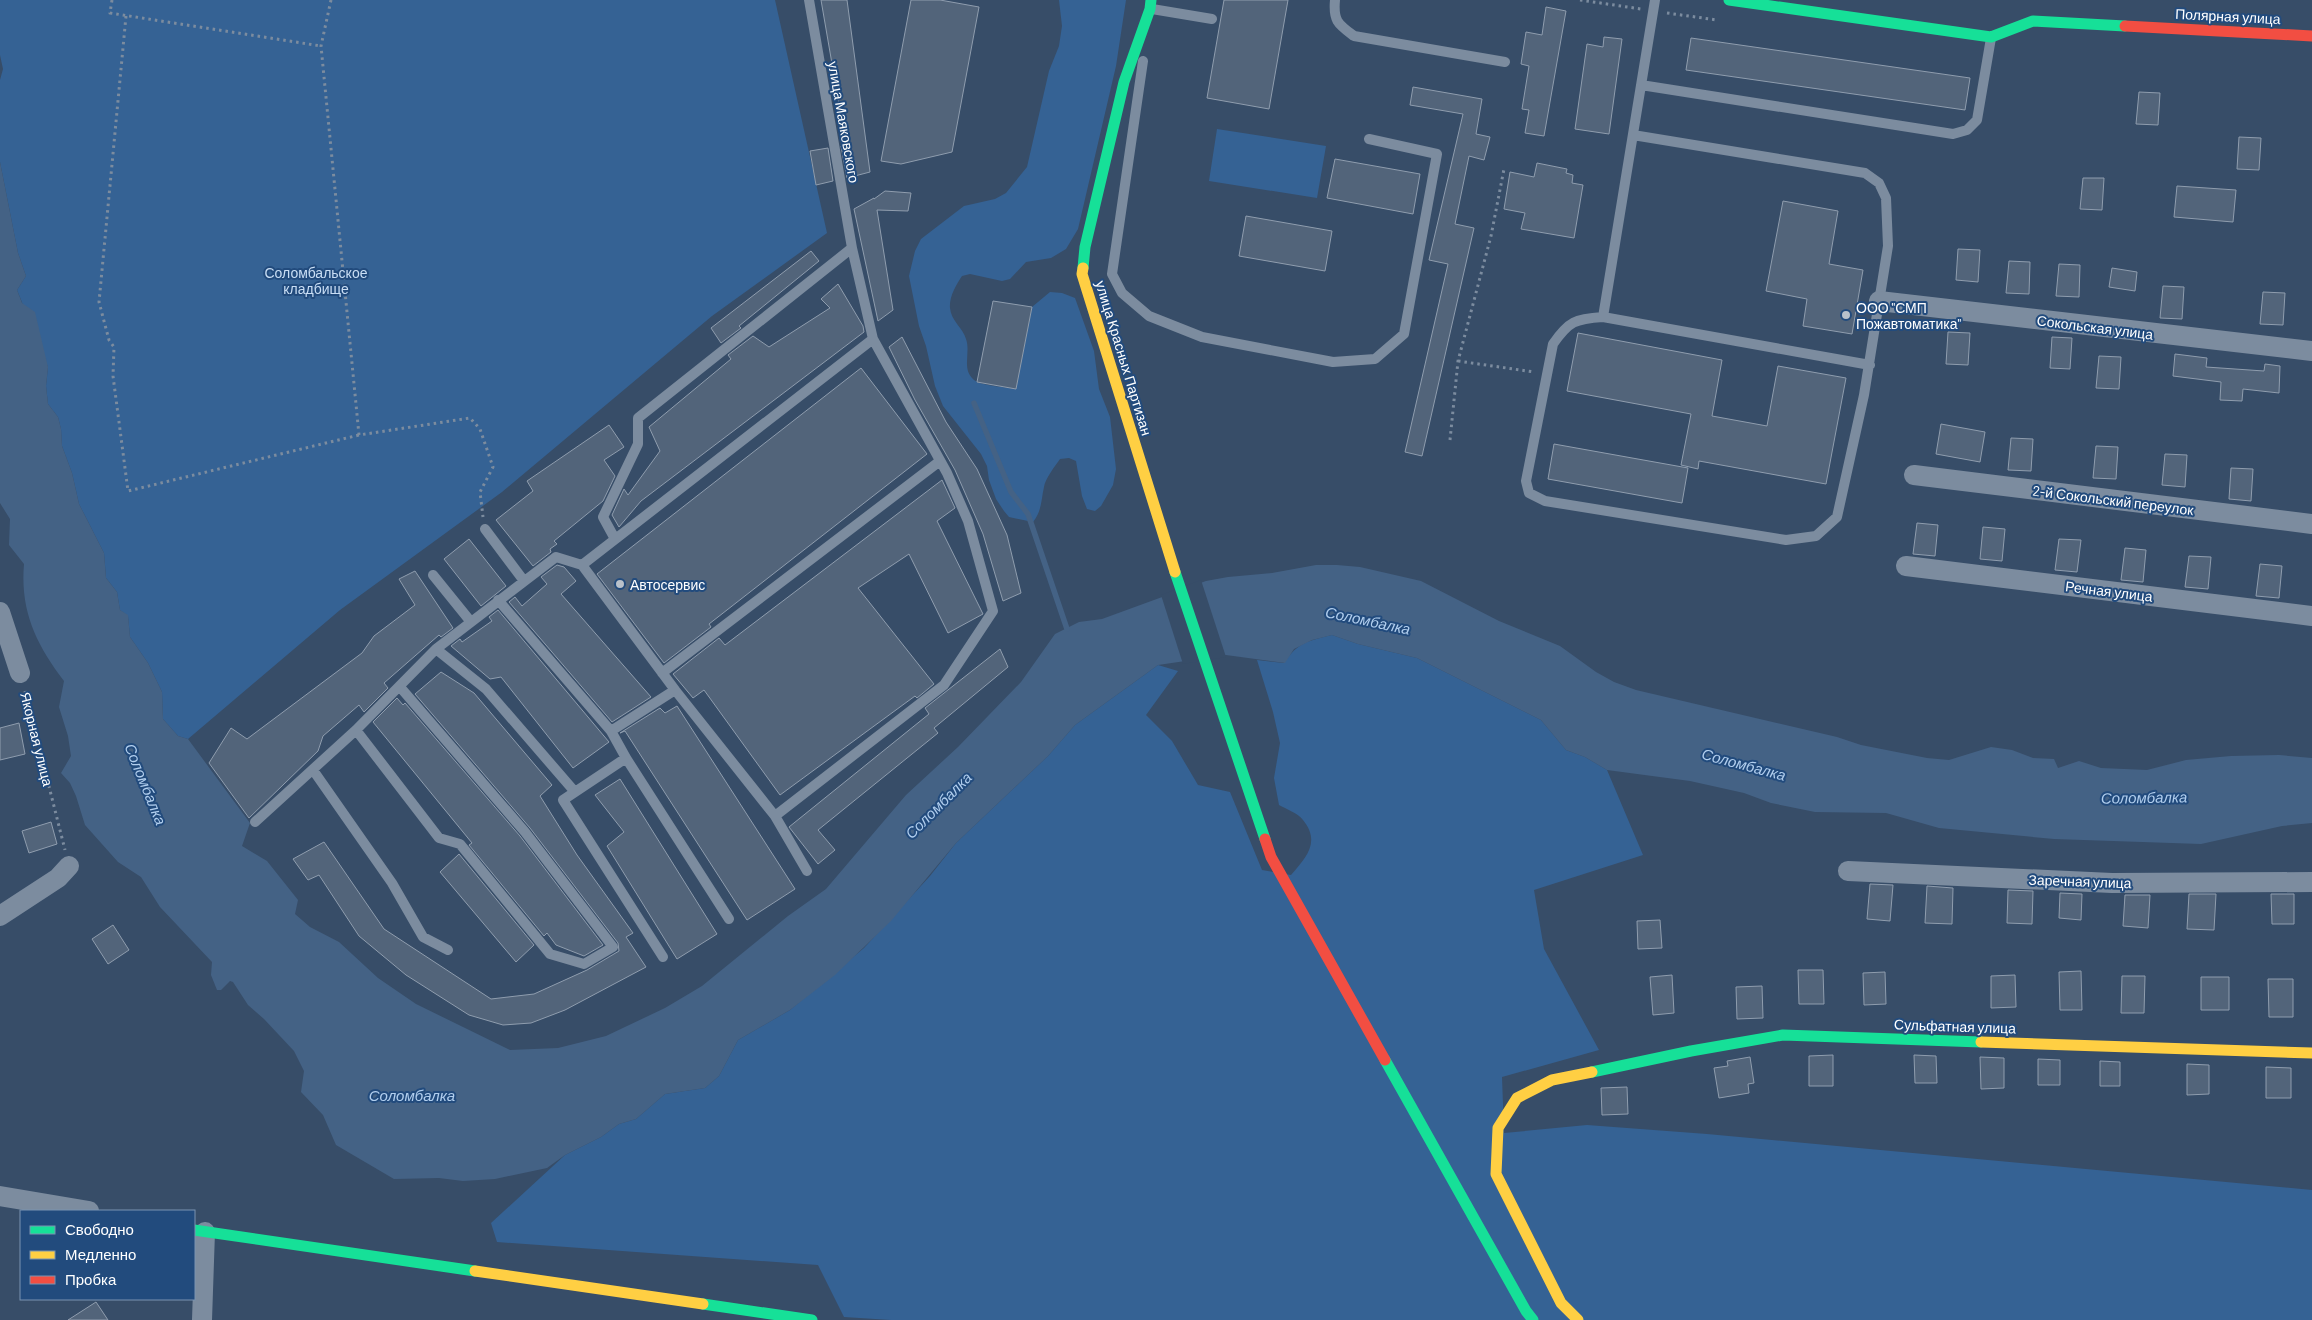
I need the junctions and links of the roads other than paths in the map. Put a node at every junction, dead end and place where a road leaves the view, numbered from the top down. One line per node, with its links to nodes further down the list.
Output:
1 (809, 0): 13 (lane, улица Маяковского)
2 (1335, 0): 9 (lane)
3 (1655, 0): 10 (lane)
4 (1729, 0): 8 (street)
5 (1151, 4): 6 (lane); 12 (lane); 58 (street, улица Красных Партизан)
6 (1212, 19)
7 (2312, 36): 8 (street, Полярная улица)
8 (1992, 37): 10 (lane)
9 (1505, 62)
10 (1641, 85): 11 (lane)
11 (1633, 135): 14 (lane); 15 (lane)
12 (1369, 139)
13 (852, 248): 16 (lane, улица Маяковского); 23 (lane)
14 (1879, 301): 17 (street, Сокольская улица); 18 (lane)
15 (1603, 317): 18 (lane); 18 (lane)
16 (873, 339): 19 (lane, улица Маяковского); 23 (lane)
17 (2312, 351)
18 (1870, 365)
19 (940, 461): 34 (lane); 42 (lane, улица Маяковского)
20 (1914, 475): 21 (street, 2-й Сокольский переулок)
21 (2312, 524)
22 (485, 529): 27 (lane)
23 (614, 539): 24 (lane)
24 (582, 565): 27 (lane); 34 (lane)
25 (1906, 566): 30 (street, Речная улица)
26 (433, 575): 31 (lane)
27 (524, 580): 28 (lane)
28 (498, 600): 31 (lane); 38 (lane)
29 (0, 612): 33 (street, Якорная улица)
30 (2312, 616)
31 (471, 622): 32 (lane)
32 (436, 650): 35 (lane); 41 (lane)
33 (20, 673)
34 (662, 673): 36 (lane)
35 (400, 687): 37 (lane); 37 (lane)
36 (675, 690): 38 (lane); 42 (lane)
37 (356, 730): 40 (lane)
38 (611, 731): 39 (lane)
39 (626, 758): 41 (lane); 49 (lane)
40 (313, 770): 43 (lane); 50 (lane)
41 (575, 792): 51 (lane)
42 (775, 816): 45 (lane)
43 (255, 822)
44 (69, 866): 48 (street)
45 (807, 871)
46 (1848, 871): 47 (street, Заречная улица)
47 (2312, 882)
48 (0, 916)
49 (729, 919)
50 (448, 950)
51 (663, 957)
52 (2312, 1053): 59 (street, Сульфатная улица)
53 (0, 1196): 54 (street)
54 (83, 1210)
55 (199, 1231): 56 (street); 57 (street)
56 (202, 1320)
57 (812, 1320)
58 (1533, 1320)
59 (1578, 1320)

